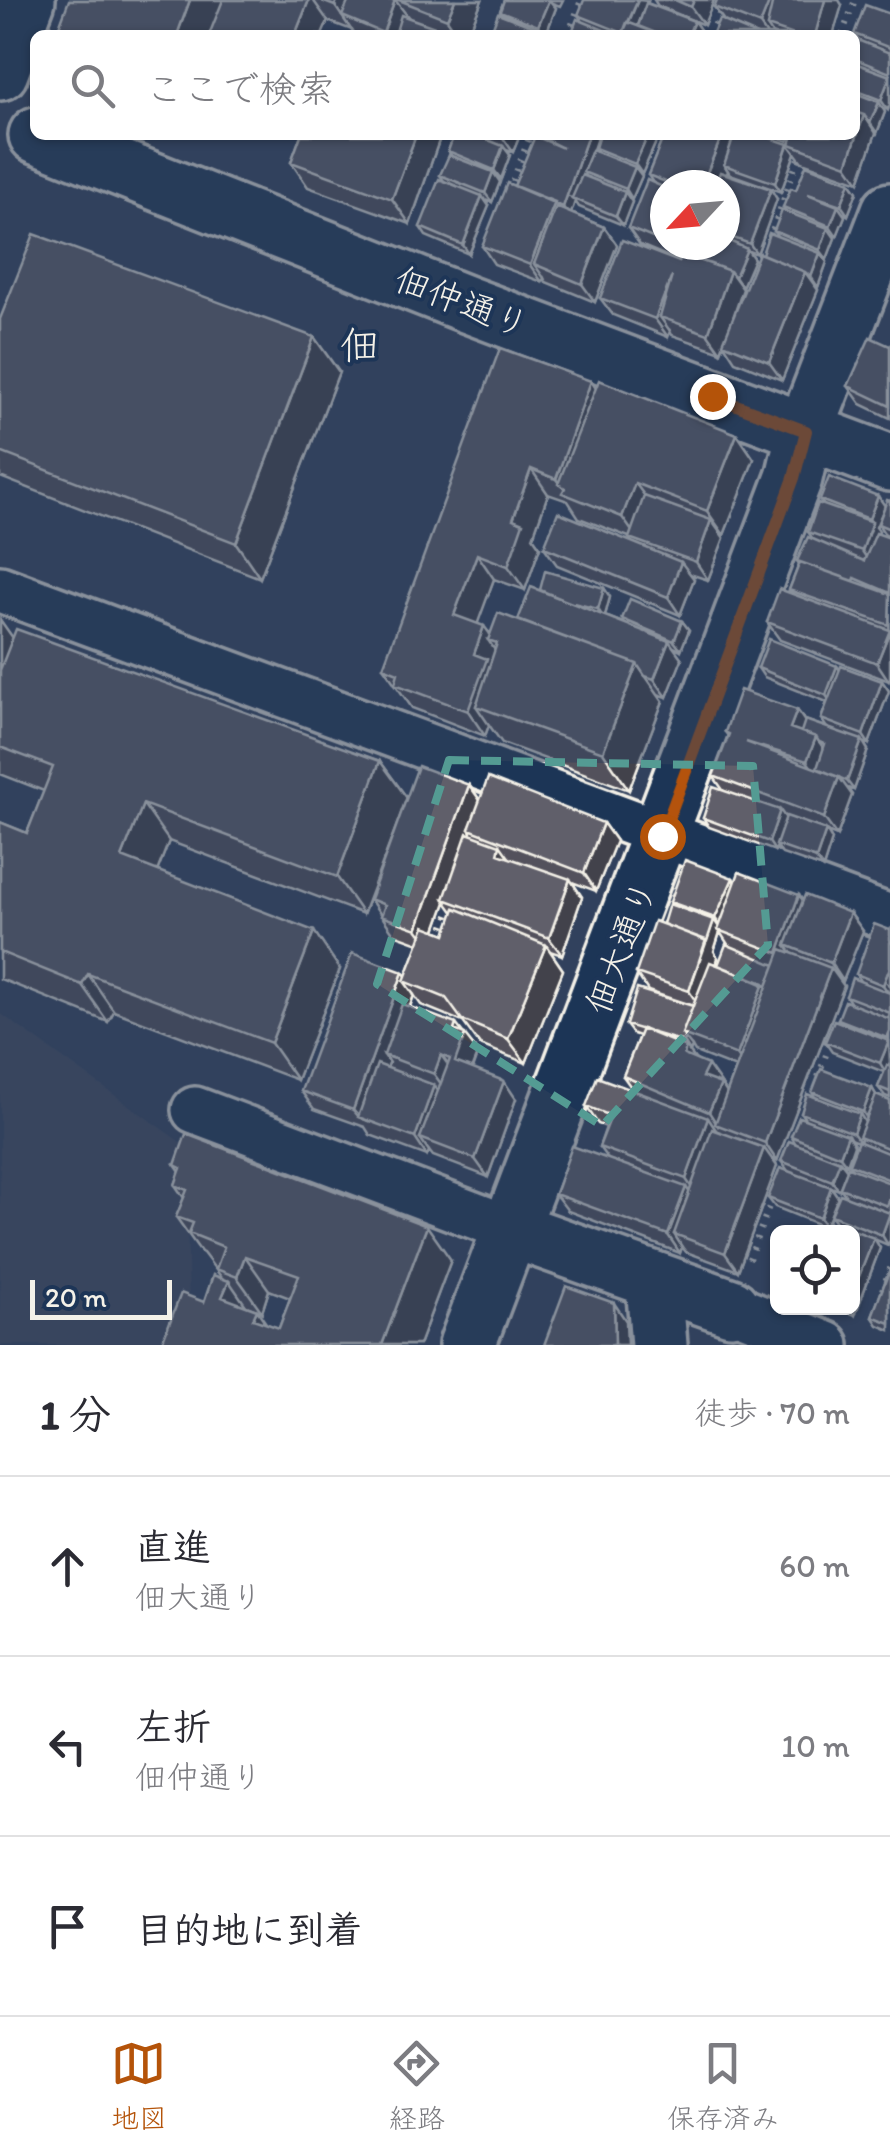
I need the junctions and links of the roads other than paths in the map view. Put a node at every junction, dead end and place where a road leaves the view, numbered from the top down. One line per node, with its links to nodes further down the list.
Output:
1 (27, 0): 2 (street)
2 (0, 72)
3 (0, 121): 4 (street, 佃仲通り)
4 (30, 133)
5 (49, 140): 7 (street, 佃仲通り)
6 (890, 211): 7 (street, 佃大通り)
7 (806, 431): 8 (street, 佃仲通り); 10 (street, 佃大通り)
8 (890, 462)
9 (0, 589): 10 (street)
10 (662, 836): 11 (street); 13 (street, 佃大通り)
11 (890, 918)
12 (196, 1110): 13 (street)
13 (513, 1230): 14 (street); 16 (street, 佃大通り)
14 (654, 1282): 15 (street); 17 (street)
15 (731, 1307): 18 (street)
16 (467, 1345)
17 (659, 1345)
18 (826, 1345)

